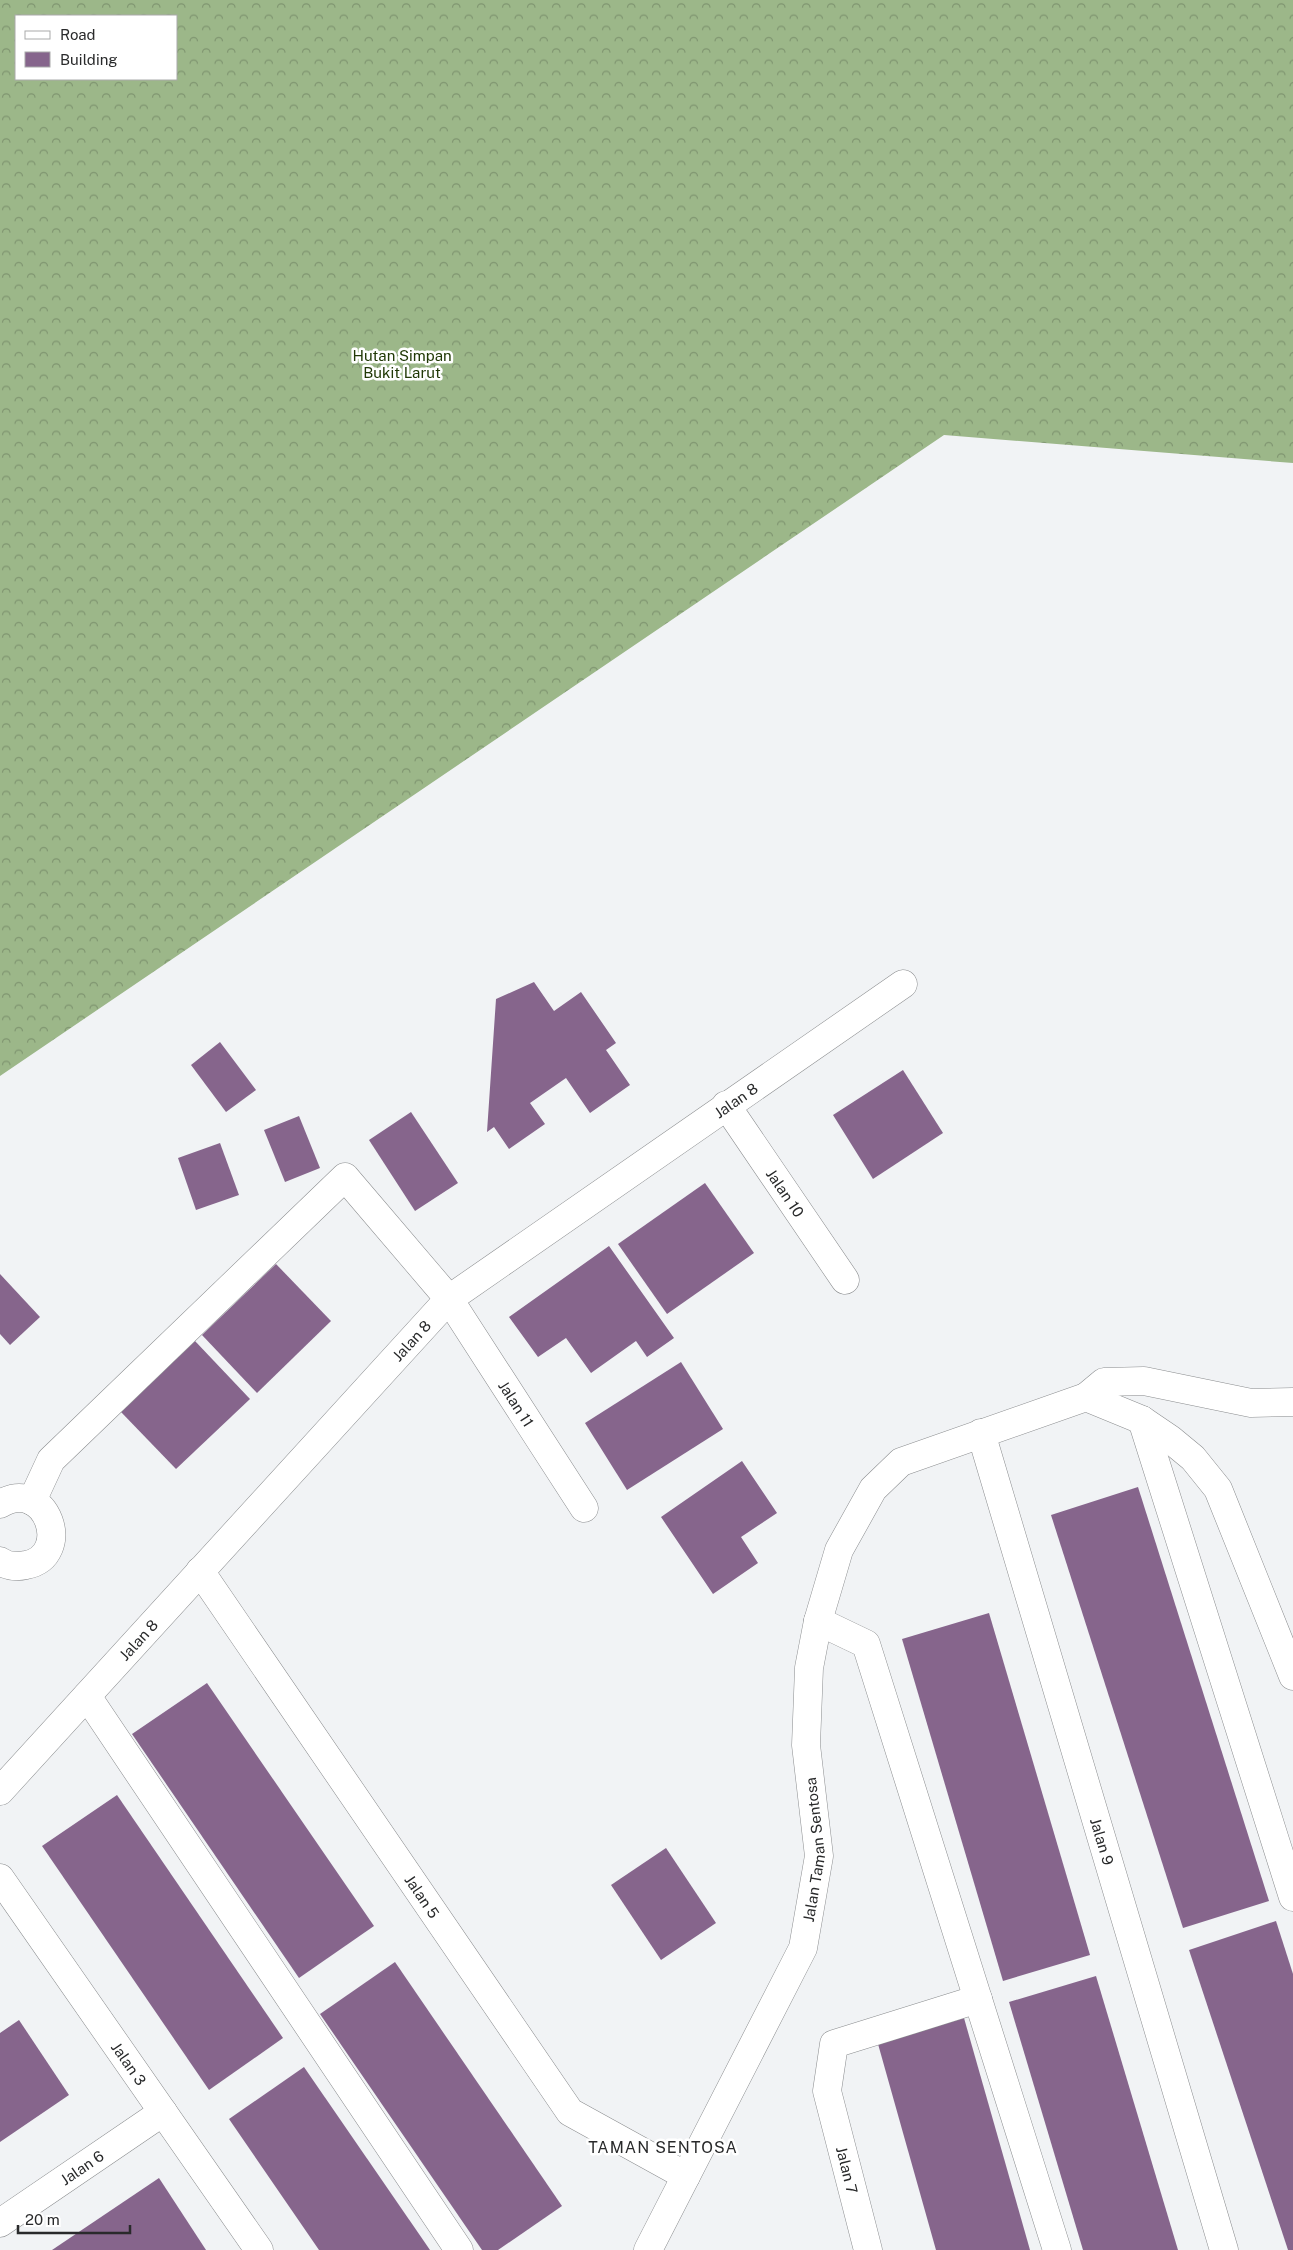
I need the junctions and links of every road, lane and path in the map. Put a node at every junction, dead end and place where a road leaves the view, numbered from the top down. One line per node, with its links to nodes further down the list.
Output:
1 (903, 984): 2 (street, Jalan 8)
2 (726, 1105): 3 (street, Jalan 10); 4 (street, Jalan 8)
3 (846, 1280)
4 (449, 1299): 9 (street, Jalan 11); 11 (street, Jalan 11); 13 (street, Jalan 8)
5 (1086, 1397): 6 (street, Jalan Taman Sentosa); 7 (street); 8 (street, Jalan Taman Sentosa)
6 (1293, 1402)
7 (1142, 1420): 15 (street); 19 (street)
8 (981, 1434): 14 (street, Jalan Taman Sentosa); 29 (street, Jalan 9)
9 (32, 1501): 10 (street); 12 (street)
10 (0, 1504)
11 (584, 1508)
12 (0, 1561)
13 (200, 1571): 16 (street, Jalan 8); 22 (street, Jalan 5)
14 (818, 1621): 20 (street); 22 (street, Jalan Taman Sentosa)
15 (1293, 1676)
16 (87, 1696): 17 (street, Jalan 8); 25 (street)
17 (0, 1790)
18 (0, 1878): 21 (street, Jalan 3)
19 (1293, 1897)
20 (978, 2000): 27 (street, Jalan 7); 28 (street)
21 (164, 2112): 23 (street, Jalan 6); 24 (street, Jalan 3)
22 (686, 2176): 26 (street, Jalan Taman Sentosa)
23 (0, 2223)
24 (260, 2250)
25 (459, 2250)
26 (648, 2250)
27 (868, 2250)
28 (1057, 2250)
29 (1224, 2250)

